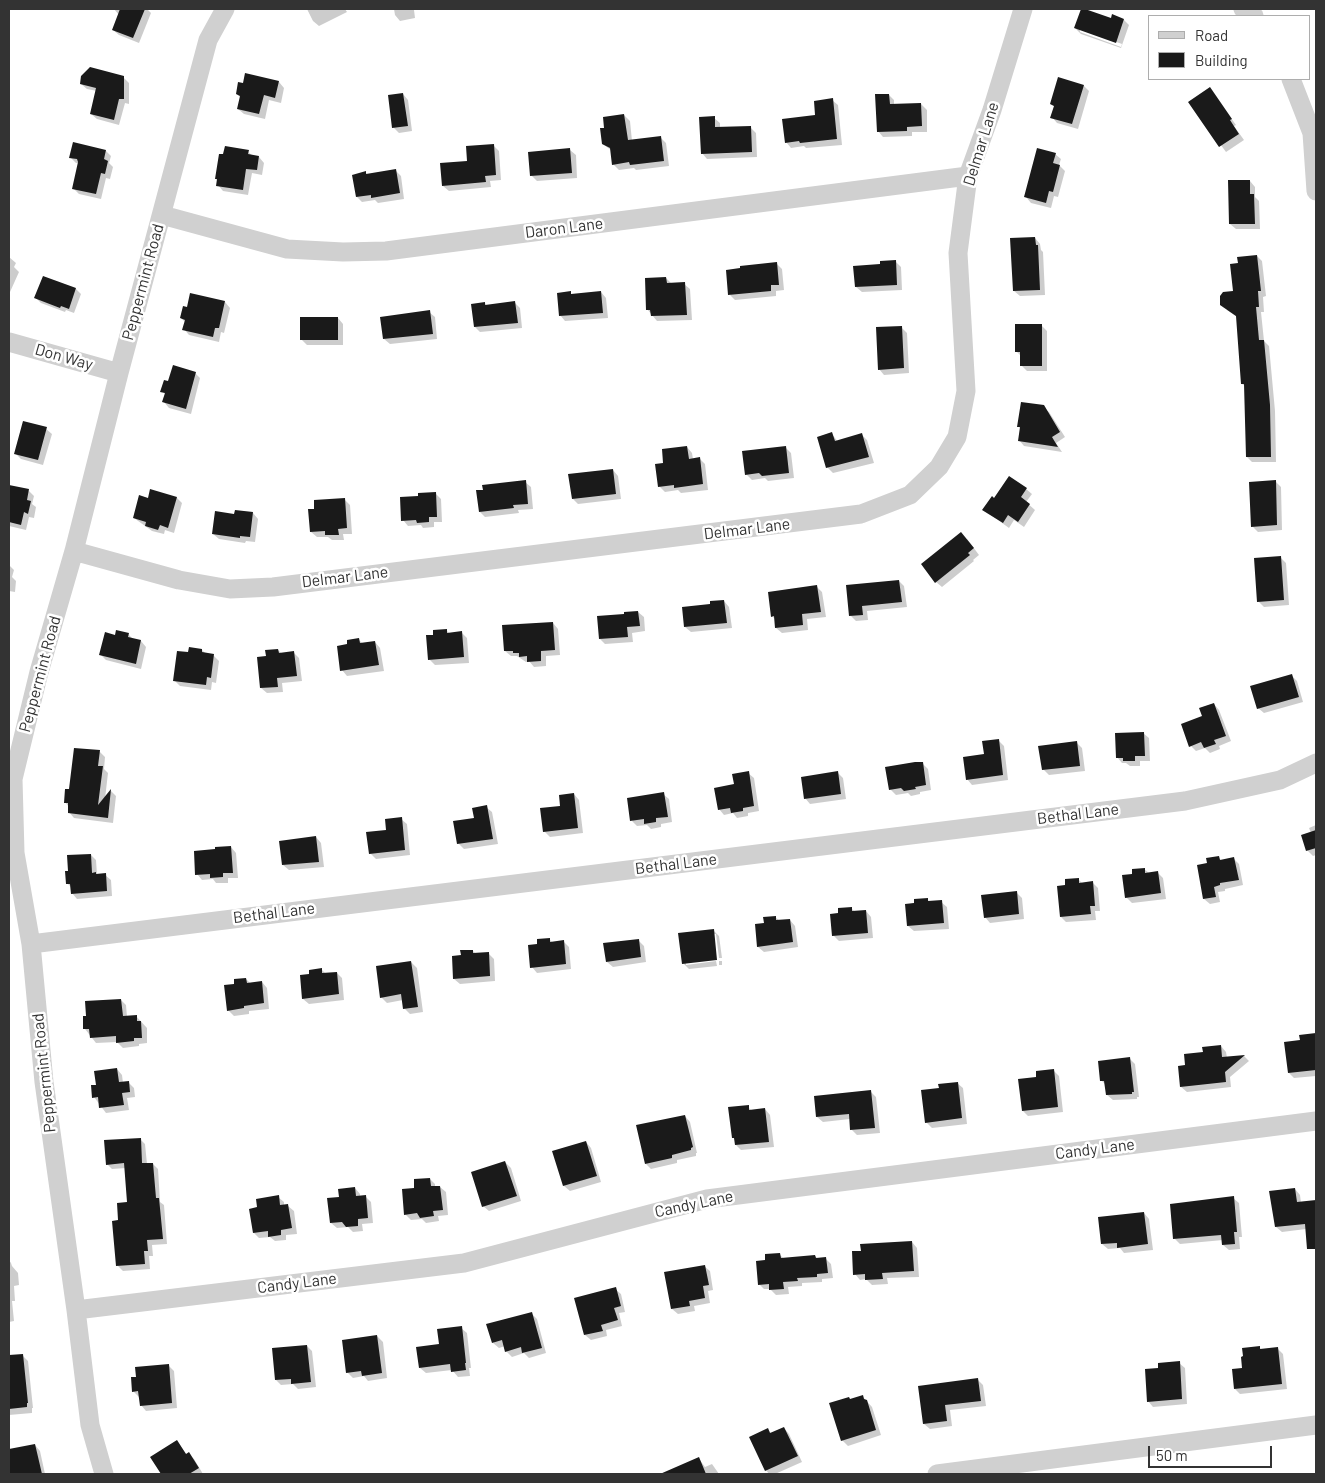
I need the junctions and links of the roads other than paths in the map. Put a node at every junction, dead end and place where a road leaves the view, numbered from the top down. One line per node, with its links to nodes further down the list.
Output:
1 (225, 9): 6 (street, Peppermint Road)
2 (1023, 9): 4 (street, Delmar Lane)
3 (1291, 80): 5 (street)
4 (968, 176): 6 (street, Daron Lane); 9 (street, Delmar Lane)
5 (1316, 191)
6 (162, 215): 8 (street, Peppermint Road)
7 (9, 342): 8 (street, Don Way)
8 (119, 373): 9 (street, Peppermint Road)
9 (74, 551): 11 (street, Peppermint Road)
10 (1316, 763): 11 (street, Bethal Lane)
11 (31, 944): 13 (street, Peppermint Road)
12 (1316, 1121): 13 (street, Candy Lane)
13 (76, 1310): 15 (street, Peppermint Road)
14 (1316, 1425): 16 (street)
15 (104, 1474)
16 (937, 1474)

